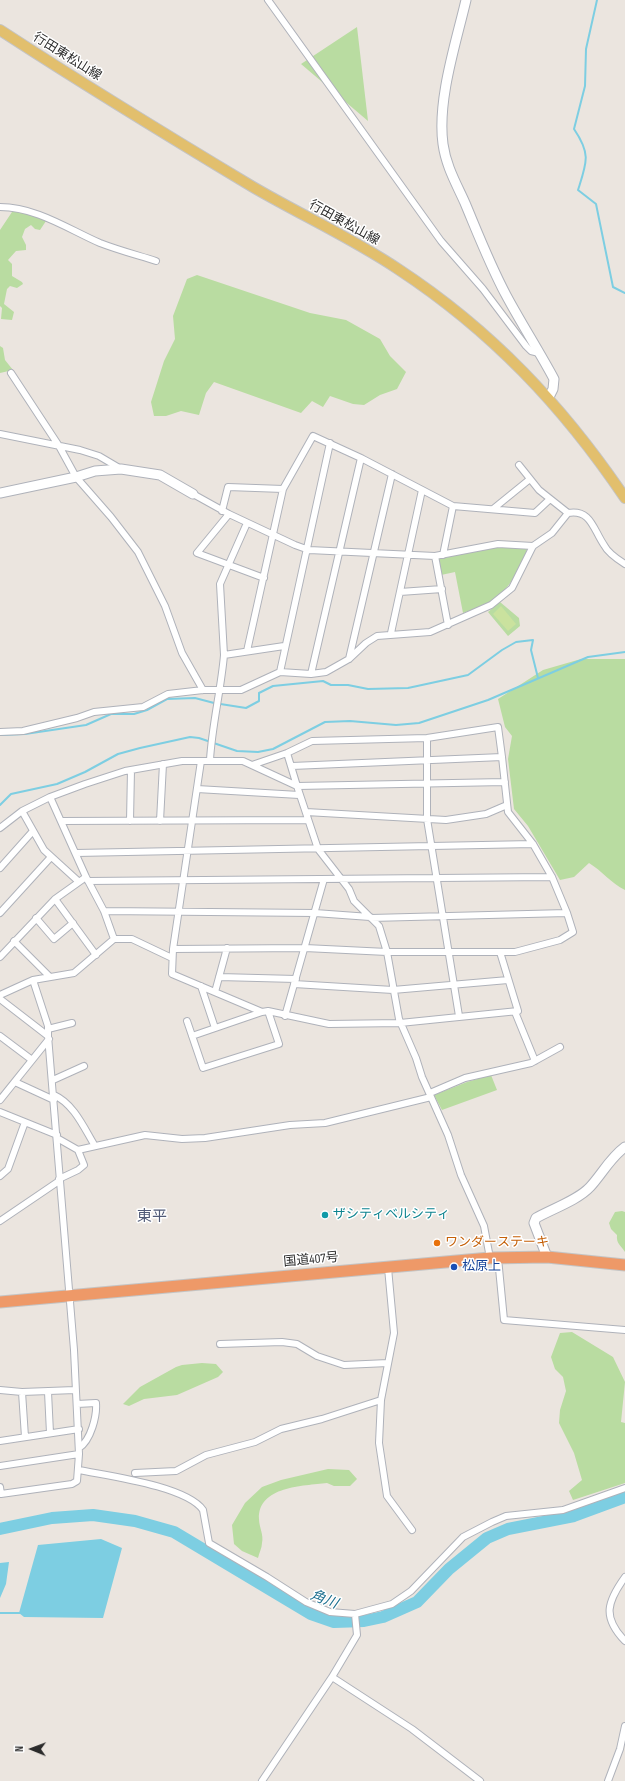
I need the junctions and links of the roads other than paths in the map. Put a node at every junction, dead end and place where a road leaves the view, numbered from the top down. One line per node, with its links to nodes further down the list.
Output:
1 (268, 0): 6 (street)
2 (466, 0): 6 (street)
3 (0, 30): 8 (main road, 行田東松山線)
4 (0, 207): 5 (street)
5 (156, 261)
6 (539, 353): 8 (street)
7 (12, 373): 11 (street)
8 (549, 397): 22 (main road, 行田東松山線)
9 (0, 434): 11 (street)
10 (330, 443): 12 (street); 18 (street); 32 (street)
11 (59, 446): 14 (street); 16 (street)
12 (360, 458): 15 (street); 33 (street)
13 (519, 464): 17 (street)
14 (121, 469): 16 (street); 21 (street)
15 (392, 474): 19 (street); 34 (street)
16 (76, 477): 20 (street); 51 (street)
17 (530, 479): 23 (street); 25 (street)
18 (283, 489): 26 (street); 30 (street)
19 (422, 490): 24 (street); 35 (street)
20 (0, 493)
21 (192, 494): 26 (street)
22 (625, 498)
23 (550, 499): 25 (street); 27 (street)
24 (453, 506): 25 (street); 36 (street)
25 (494, 509)
26 (222, 511): 28 (street)
27 (568, 513): 31 (street); 39 (street)
28 (228, 514): 29 (street); 38 (street)
29 (247, 523): 30 (street); 38 (street)
30 (274, 535): 32 (street); 40 (street)
31 (533, 546): 36 (street); 43 (street)
32 (306, 549): 33 (street); 45 (street)
33 (340, 551): 34 (street); 50 (street)
34 (374, 553): 35 (street); 48 (street)
35 (408, 554): 37 (street); 42 (street)
36 (443, 555): 37 (street)
37 (435, 556): 41 (street)
38 (228, 564): 40 (street); 47 (street)
39 (625, 564)
40 (264, 578): 46 (street)
41 (442, 590): 42 (street); 43 (street)
42 (400, 592): 44 (street)
43 (448, 625): 44 (street)
44 (391, 633): 48 (street)
45 (284, 646): 46 (street); 49 (street)
46 (247, 651): 47 (street)
47 (224, 655): 52 (street)
48 (349, 658): 50 (street)
49 (280, 672): 50 (street); 52 (street)
50 (312, 674)
51 (203, 690): 52 (street); 53 (street)
52 (220, 691): 57 (street)
53 (0, 732)
54 (427, 738): 55 (street); 56 (street); 58 (street)
55 (287, 753): 61 (street); 62 (street)
56 (502, 757): 58 (street); 64 (street)
57 (210, 760): 59 (street); 61 (street)
58 (427, 760): 62 (street); 65 (street)
59 (201, 761): 60 (street); 67 (street)
60 (163, 764): 63 (street); 78 (street)
61 (252, 765): 66 (street)
62 (292, 766): 66 (street)
63 (131, 770): 69 (street); 77 (street)
64 (505, 782): 65 (street); 70 (street)
65 (427, 785): 66 (street); 73 (street)
66 (297, 786): 68 (street)
67 (197, 789): 68 (street); 74 (street)
68 (299, 795): 72 (street)
69 (50, 797): 71 (street); 76 (street)
70 (507, 805): 73 (street); 81 (street)
71 (22, 811): 79 (street); 80 (street)
72 (306, 812): 73 (street); 75 (street)
73 (427, 819): 82 (street)
74 (192, 820): 75 (street); 78 (street); 84 (street)
75 (308, 820): 83 (street)
76 (61, 821): 77 (street); 85 (street)
77 (130, 821): 78 (street)
78 (160, 821)
79 (0, 828)
80 (32, 831): 86 (street); 87 (street)
81 (533, 844): 82 (street); 88 (street)
82 (431, 847): 83 (street); 89 (street)
83 (318, 849): 84 (street); 92 (street)
84 (188, 850): 85 (street); 93 (street)
85 (76, 853): 90 (street)
86 (51, 857): 94 (street); 98 (street)
87 (0, 868)
88 (552, 877): 89 (street); 100 (street)
89 (436, 878): 92 (street); 101 (street)
90 (87, 879): 93 (street); 94 (street); 96 (street)
91 (324, 879): 92 (street); 93 (street); 99 (street)
92 (342, 879): 103 (street)
93 (184, 880): 97 (street)
94 (78, 881): 95 (street)
95 (55, 899): 102 (street); 104 (street)
96 (104, 911): 97 (street); 105 (street)
97 (179, 912): 99 (street); 109 (street)
98 (0, 913)
99 (315, 913): 103 (street); 108 (street)
100 (567, 913): 101 (street); 112 (street)
101 (442, 916): 103 (street); 110 (street)
102 (36, 918): 104 (street); 106 (street)
103 (370, 918): 111 (street)
104 (73, 923): 113 (street)
105 (114, 939): 113 (street); 115 (street)
106 (14, 941): 114 (street); 116 (street)
107 (227, 948): 108 (street); 109 (street); 117 (street)
108 (305, 948): 111 (street); 120 (street)
109 (173, 949): 115 (street)
110 (448, 951): 111 (street); 112 (street); 121 (street)
111 (387, 952): 123 (street)
112 (500, 952): 119 (street)
113 (96, 955): 116 (street)
114 (0, 957)
115 (172, 958): 122 (street)
116 (50, 977): 118 (street)
117 (219, 977): 120 (street); 124 (street)
118 (33, 980): 125 (street); 135 (street)
119 (508, 980): 121 (street); 128 (street)
120 (295, 982): 123 (street); 129 (street)
121 (454, 984): 123 (street); 130 (street)
122 (201, 986): 124 (street); 134 (street)
123 (393, 990): 133 (street)
124 (215, 992): 127 (street)
125 (0, 995)
126 (0, 999): 135 (street)
127 (265, 1012): 129 (street); 134 (street); 137 (street)
128 (515, 1012): 130 (street); 140 (street)
129 (285, 1016): 133 (street)
130 (459, 1016): 133 (street)
131 (187, 1021): 137 (street)
132 (72, 1023): 135 (street)
133 (400, 1023): 144 (street)
134 (215, 1028): 137 (street)
135 (48, 1035): 139 (street); 142 (street)
136 (0, 1036): 139 (street)
137 (192, 1036)
138 (560, 1048): 140 (street)
139 (32, 1060): 143 (street)
140 (535, 1061): 144 (street)
141 (84, 1066): 142 (street)
142 (53, 1080): 145 (street)
143 (15, 1082): 145 (street); 146 (street)
144 (431, 1095): 150 (street); 157 (street)
145 (54, 1097): 149 (street); 150 (street)
146 (0, 1100)
147 (0, 1112): 148 (street)
148 (25, 1122): 149 (street); 153 (street)
149 (57, 1137): 152 (street); 154 (street)
150 (95, 1146): 152 (street)
151 (625, 1147): 156 (street)
152 (78, 1150): 154 (street)
153 (0, 1176)
154 (59, 1180): 155 (street); 160 (street)
155 (0, 1221)
156 (547, 1257): 157 (highway, 国道407号); 158 (highway, 国道407号)
157 (494, 1258): 159 (highway, 国道407号); 162 (street)
158 (625, 1265)
159 (388, 1268): 160 (highway, 国道407号); 164 (street)
160 (68, 1296): 161 (highway, 国道407号); 166 (street)
161 (0, 1302)
162 (625, 1330)
163 (220, 1344): 164 (street)
164 (388, 1363): 169 (street)
165 (0, 1390): 167 (street)
166 (76, 1390): 168 (street); 170 (street)
167 (22, 1392): 168 (street); 173 (street)
168 (48, 1392): 172 (street)
169 (381, 1400): 178 (street); 181 (street)
170 (77, 1404): 171 (street); 175 (street)
171 (79, 1429): 172 (street); 175 (street)
172 (50, 1433): 173 (street)
173 (25, 1437): 174 (street)
174 (0, 1441)
175 (79, 1451): 176 (street); 177 (street)
176 (0, 1466)
177 (79, 1470): 179 (street); 183 (street)
178 (135, 1473)
179 (0, 1487)
180 (625, 1488): 183 (street)
181 (412, 1530)
182 (625, 1577): 184 (street)
183 (355, 1614): 185 (street)
184 (625, 1641)
185 (332, 1677): 187 (street); 188 (street)
186 (625, 1726): 189 (street)
187 (262, 1781)
188 (480, 1781)
189 (608, 1781)

